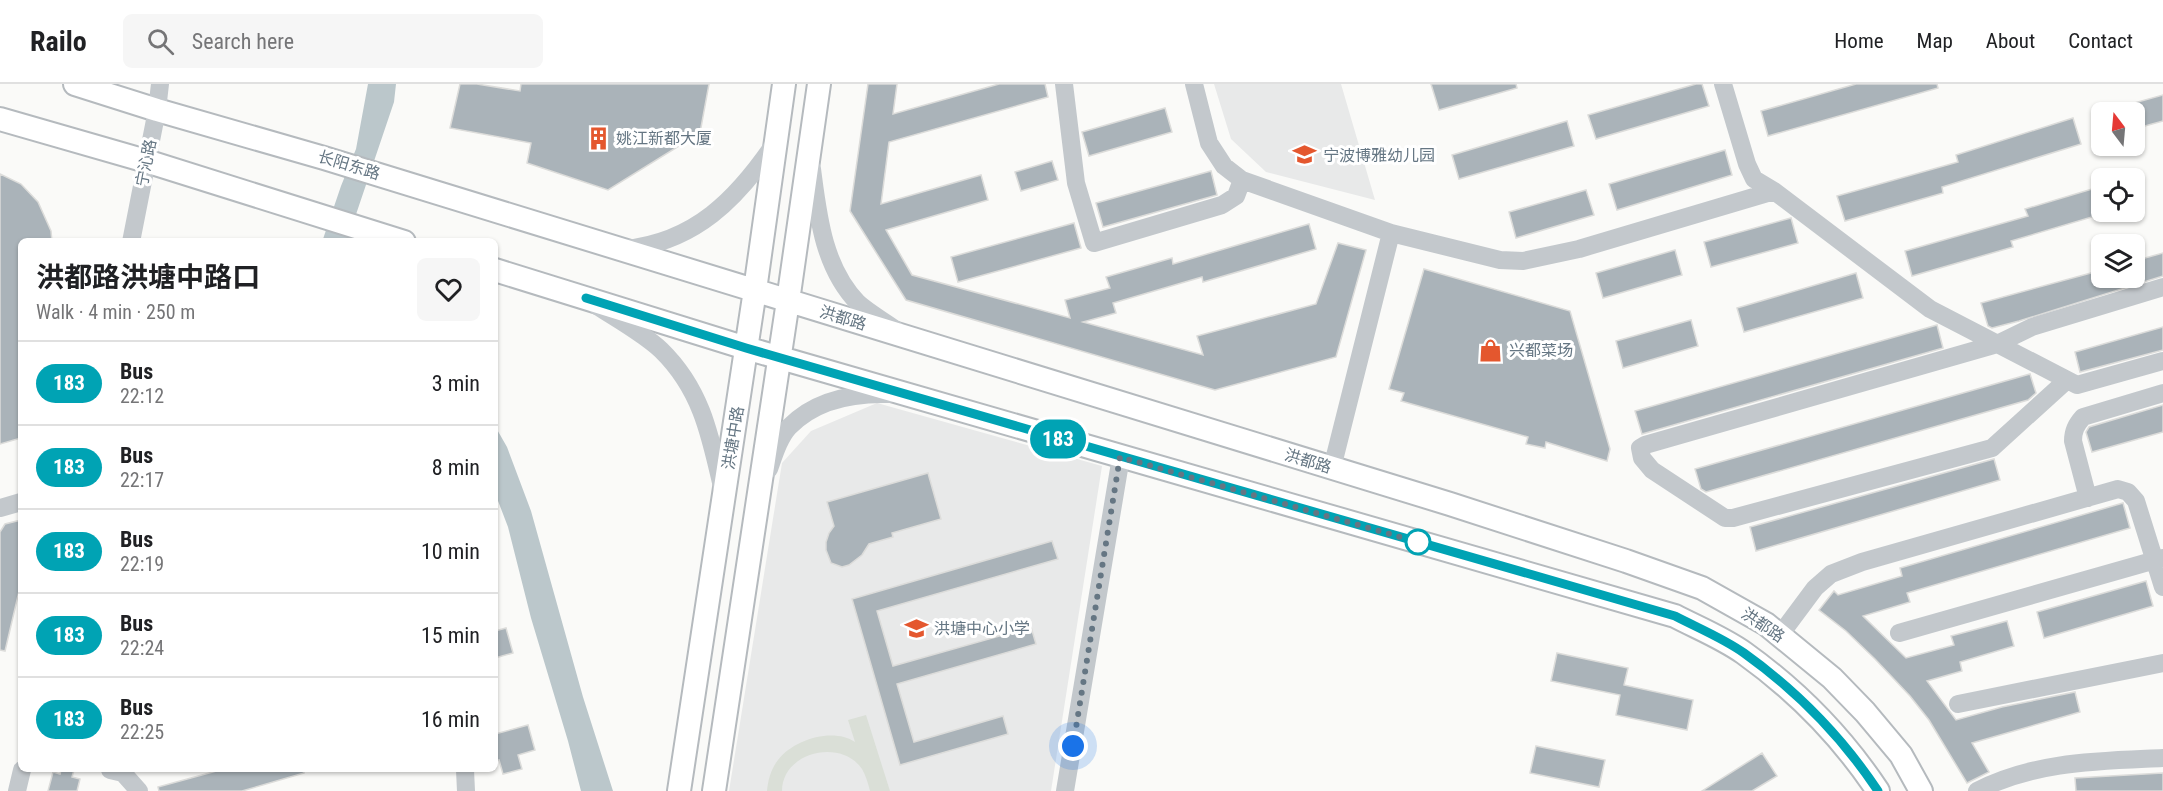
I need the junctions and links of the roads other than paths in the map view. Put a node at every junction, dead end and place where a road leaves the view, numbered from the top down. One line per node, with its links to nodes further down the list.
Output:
1 (75, 84): 8 (main road, 长阳东路)
2 (160, 84): 8 (street, 宁沁路)
3 (784, 84): 10 (main road, 洪塘中路)
4 (819, 84): 11 (main road, 洪塘中路)
5 (1064, 84): 13 (street)
6 (1194, 84): 13 (street)
7 (1723, 84): 14 (street)
8 (157, 110): 12 (street, 宁沁路); 18 (main road, 长阳东路)
9 (0, 119): 12 (main road)
10 (776, 142): 18 (street); 21 (main road, 洪塘中路)
11 (809, 152): 23 (main road, 洪塘中路); 24 (street)
12 (146, 161): 16 (street, 宁沁路); 17 (main road)
13 (1242, 180): 15 (street)
14 (1774, 191): 15 (street); 25 (street)
15 (1390, 233): 33 (street)
16 (132, 238)
17 (392, 238)
18 (622, 250): 21 (main road, 洪都路)
19 (498, 271): 22 (main road)
20 (2163, 287): 25 (street)
21 (755, 291): 23 (main road, 洪都路); 26 (main road, 洪塘中路)
22 (586, 298): 26 (main road, 洪都路); 34 (street)
23 (788, 301): 24 (main road, 洪都路); 27 (main road, 洪塘中路)
24 (904, 337): 33 (main road, 洪都路)
25 (1997, 344): 29 (street); 29 (street)
26 (746, 348): 27 (main road, 洪都路); 34 (main road, 洪塘中路)
27 (780, 358): 31 (main road, 洪都路); 35 (main road, 洪塘中路)
28 (2163, 362): 29 (street)
29 (2067, 380)
30 (2163, 393): 36 (street)
31 (905, 394): 32 (main road, 洪都路); 35 (street)
32 (1120, 457): 54 (street); 55 (main road, 洪都路)
33 (1332, 468): 42 (main road, 洪都路)
34 (724, 494): 52 (main road, 洪塘中路)
35 (759, 496): 53 (main road, 洪塘中路)
36 (2088, 498): 39 (street); 42 (street)
37 (18, 503): 38 (street)
38 (0, 508)
39 (2159, 559): 40 (street); 41 (street)
40 (2163, 587)
41 (1899, 633)
42 (1780, 635): 56 (main road, 洪都路)
43 (2163, 663): 44 (street)
44 (1958, 704)
45 (2163, 758): 57 (street)
46 (22, 772): 49 (street)
47 (121, 772): 50 (street)
48 (465, 772): 51 (street)
49 (17, 791)
50 (140, 791)
51 (466, 791)
52 (679, 791)
53 (714, 791)
54 (1065, 791)
55 (1878, 791)
56 (1921, 791)
57 (1977, 791)

